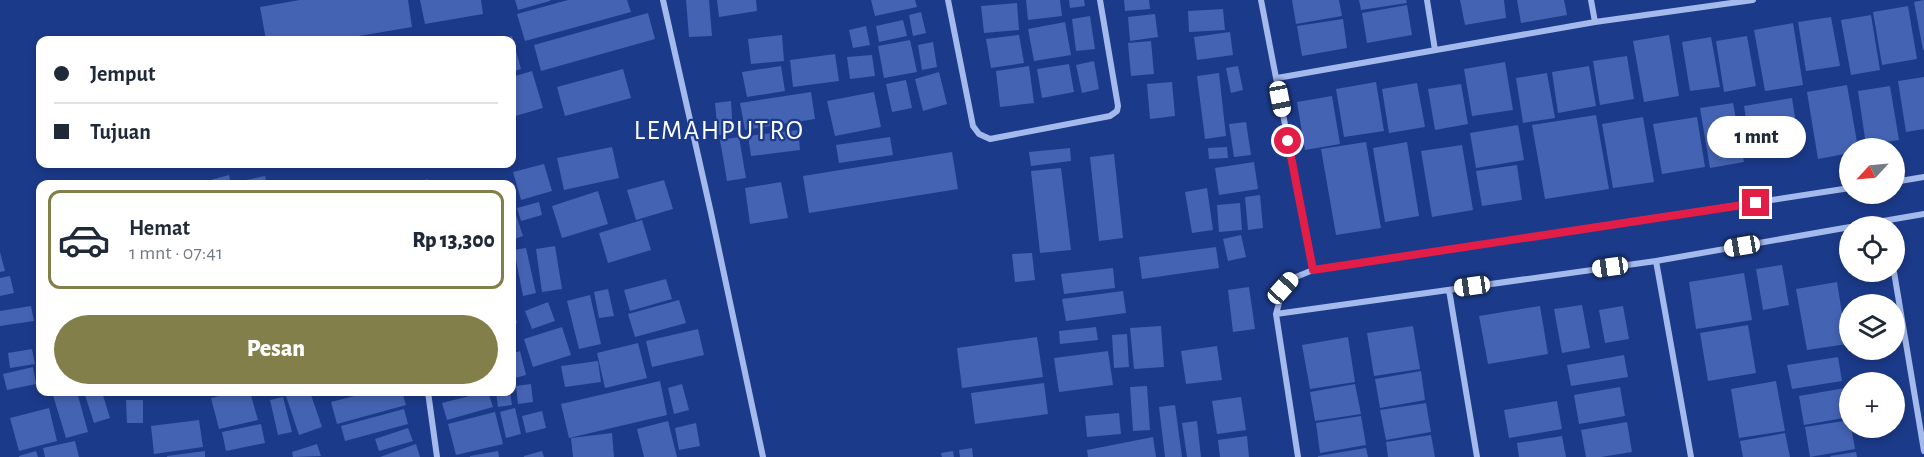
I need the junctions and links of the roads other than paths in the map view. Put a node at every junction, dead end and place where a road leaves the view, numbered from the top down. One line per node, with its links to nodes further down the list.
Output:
1 (663, 0): 25 (street)
2 (948, 0): 3 (street)
3 (1100, 0)
4 (1261, 0): 10 (street)
5 (1427, 0): 9 (street)
6 (1591, 0): 8 (street)
7 (1752, 0): 8 (street)
8 (1594, 22): 9 (street)
9 (1435, 50): 10 (street)
10 (1276, 78): 18 (street)
11 (1924, 177): 12 (street)
12 (1905, 180)
13 (1839, 191): 18 (street)
14 (1924, 214): 15 (street)
15 (1905, 219)
16 (1839, 229): 17 (street)
17 (1656, 261): 20 (street); 28 (street)
18 (1313, 270): 21 (street)
19 (1896, 282): 23 (street)
20 (1449, 290): 21 (street); 27 (street)
21 (1276, 314): 26 (street)
22 (429, 396): 24 (street)
23 (1924, 451)
24 (437, 457)
25 (763, 457)
26 (1298, 457)
27 (1477, 457)
28 (1691, 457)

